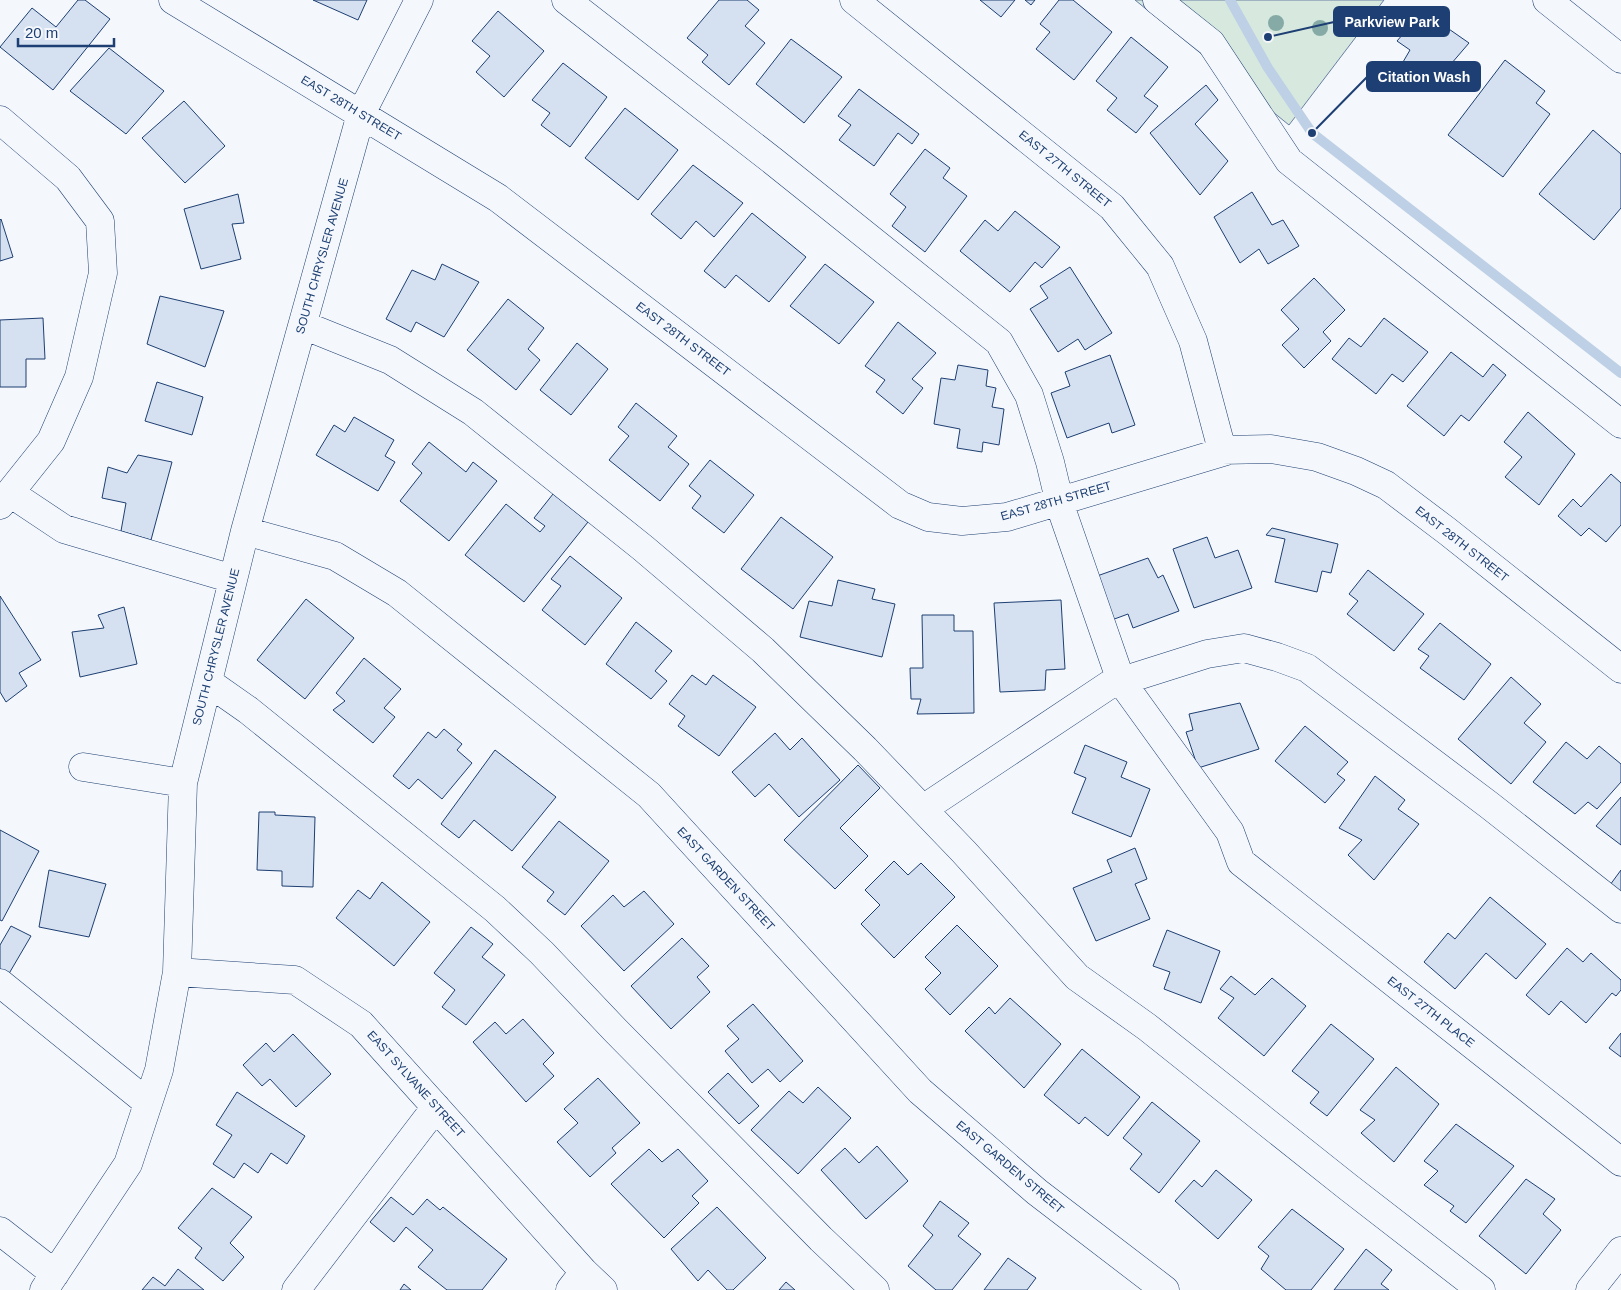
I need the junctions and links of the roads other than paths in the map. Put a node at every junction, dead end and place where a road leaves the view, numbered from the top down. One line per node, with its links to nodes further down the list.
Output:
1 (173, 0): 8 (street, EAST 28TH STREET)
2 (419, 0): 8 (street, SOUTH CHRYSLER AVENUE)
3 (566, 0): 14 (street)
4 (854, 0): 12 (street, EAST 27TH STREET)
5 (1157, 0): 11 (street)
6 (1547, 0): 7 (street)
7 (1621, 59)
8 (361, 114): 10 (street, SOUTH CHRYSLER AVENUE); 14 (street, EAST 28TH STREET)
9 (0, 120): 13 (street)
10 (303, 325): 15 (street, SOUTH CHRYSLER AVENUE); 22 (street)
11 (1621, 424)
12 (1224, 451): 14 (street, EAST 28TH STREET); 17 (street, EAST 28TH STREET)
13 (5, 499): 16 (street)
14 (1059, 502): 18 (street)
15 (245, 531): 16 (street, SOUTH CHRYSLER AVENUE); 35 (street, EAST GARDEN STREET)
16 (233, 580): 19 (street, SOUTH CHRYSLER AVENUE)
17 (1621, 669)
18 (1121, 681): 22 (street); 23 (street); 28 (street, EAST 27TH PLACE)
19 (208, 682): 21 (street, SOUTH CHRYSLER AVENUE); 34 (street)
20 (83, 767): 21 (street)
21 (183, 783): 24 (street, SOUTH CHRYSLER AVENUE)
22 (923, 809): 36 (street)
23 (1621, 909)
24 (178, 972): 26 (street, SOUTH CHRYSLER AVENUE); 27 (street, EAST SYLVANE STREET)
25 (0, 983): 26 (street)
26 (148, 1103): 31 (street, SOUTH CHRYSLER AVENUE)
27 (436, 1107): 32 (street, EAST SYLVANE STREET); 33 (street)
28 (1621, 1162)
29 (0, 1231): 31 (street)
30 (1621, 1251): 37 (street)
31 (49, 1282)
32 (586, 1284)
33 (296, 1290)
34 (875, 1290)
35 (1165, 1290)
36 (1481, 1290)
37 (1590, 1290)

